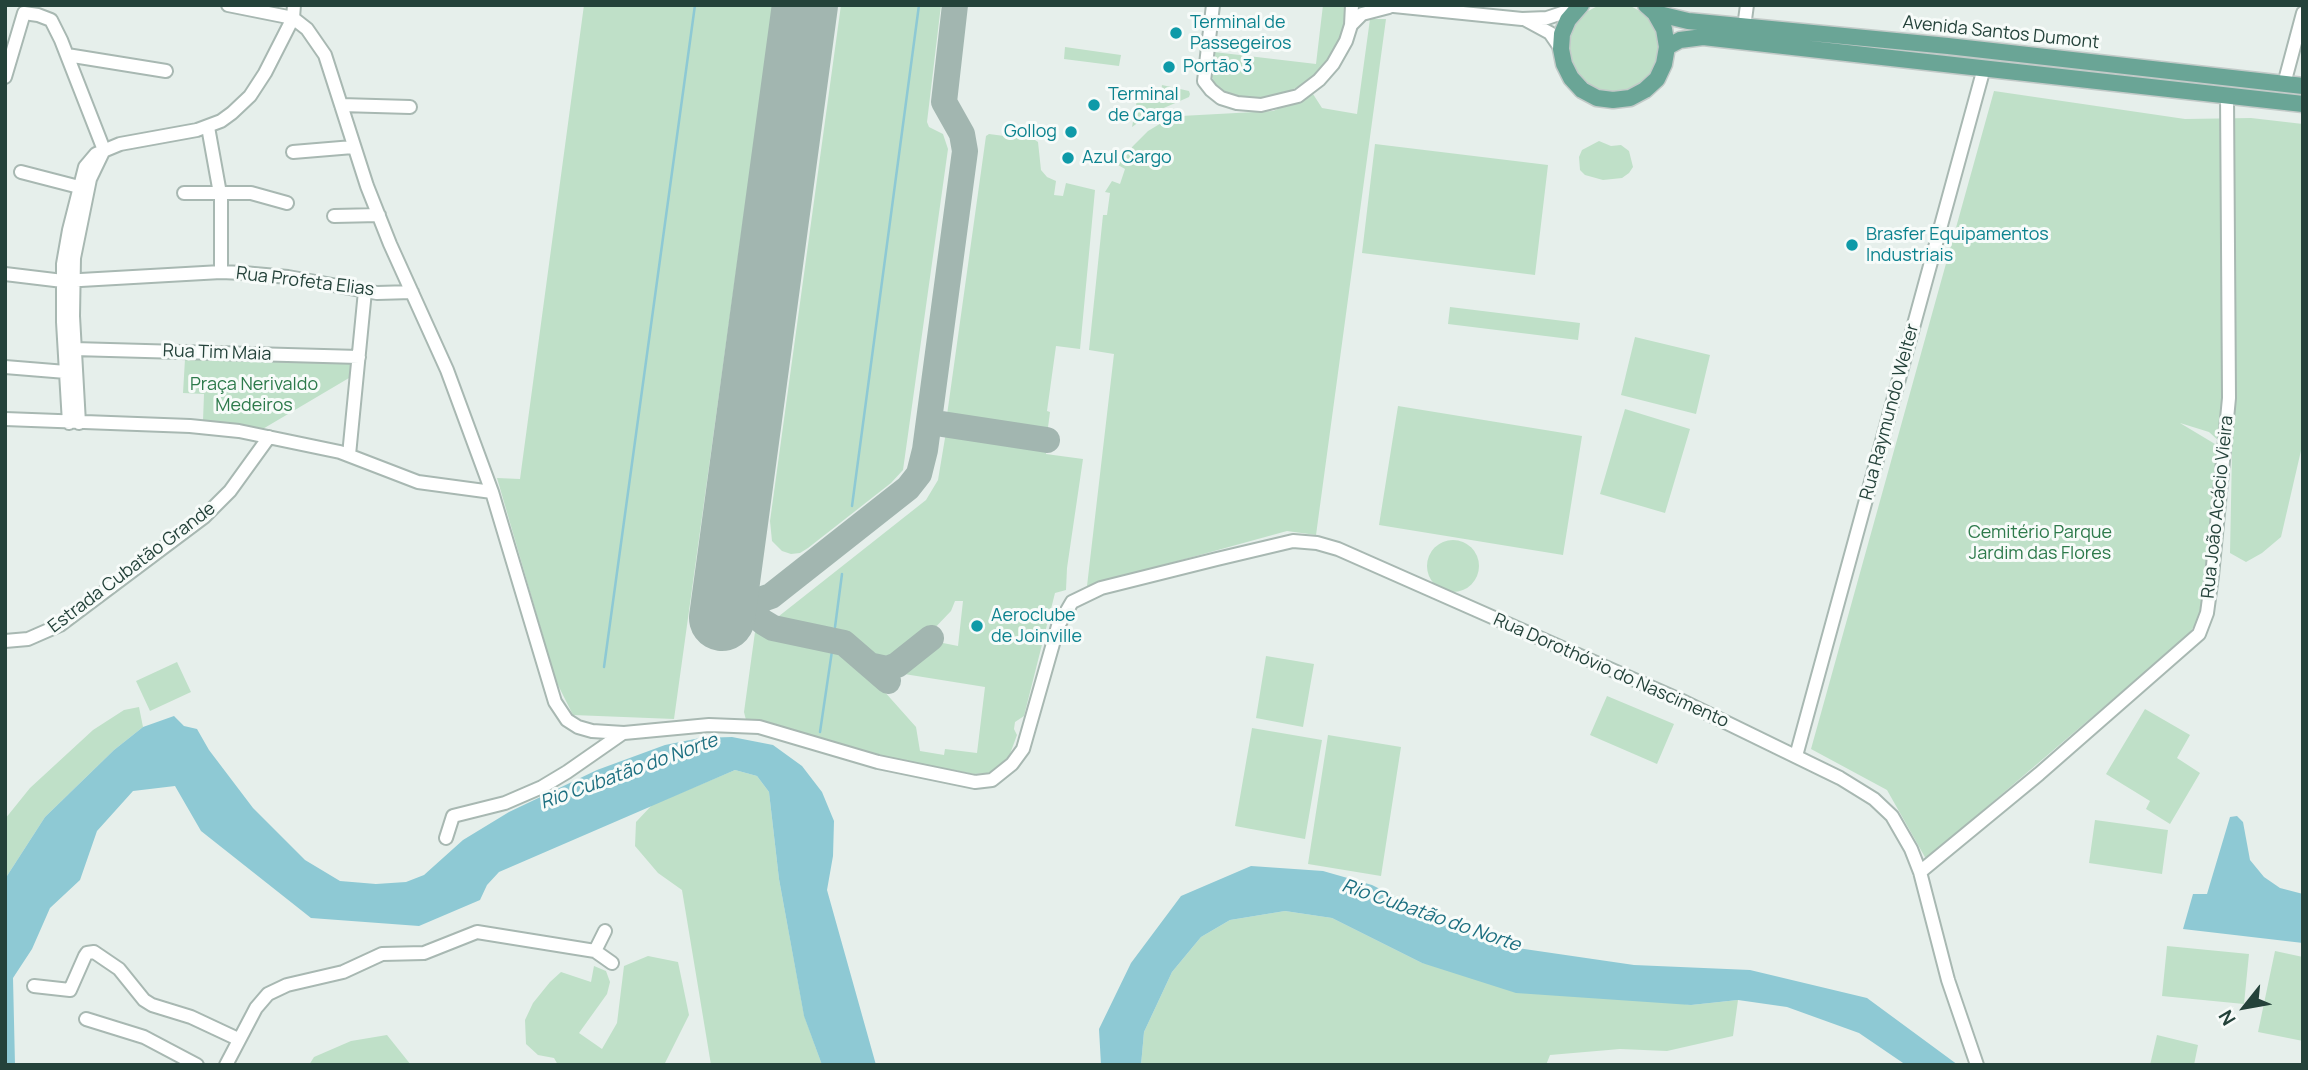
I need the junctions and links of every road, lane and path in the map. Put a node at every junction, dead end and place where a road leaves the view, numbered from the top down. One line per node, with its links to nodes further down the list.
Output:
1 (228, 5): 8 (street)
2 (1213, 5): 11 (street)
3 (1352, 5): 11 (street)
4 (1747, 5): 12 (street)
5 (1386, 6): 10 (street); 11 (street)
6 (1580, 7): 10 (street); 14 (main road)
7 (1650, 9): 12 (main road, Avenida Santos Dumont); 13 (main road)
8 (294, 12): 25 (street); 27 (street)
9 (2303, 13): 20 (street)
10 (1522, 19): 14 (street)
11 (1351, 25)
12 (1744, 27): 18 (main road, Avenida Santos Dumont)
13 (1667, 47): 14 (main road); 16 (main road, Avenida Santos Dumont)
14 (1561, 49)
15 (67, 55): 17 (street); 19 (street); 29 (street)
16 (1984, 68): 22 (main road, Avenida Santos Dumont); 54 (street, Rua Raymundo Welter)
17 (166, 71)
18 (2180, 72): 20 (main road, Avenida Santos Dumont); 22 (main road)
19 (5, 76)
20 (2284, 83): 21 (main road, Avenida Santos Dumont)
21 (2303, 86)
22 (2176, 90): 23 (main road, Avenida Santos Dumont)
23 (2227, 95): 24 (main road, Avenida Santos Dumont); 56 (street, Rua João Acácio Vieira)
24 (2303, 104)
25 (341, 105): 26 (street); 28 (street)
26 (410, 107)
27 (208, 127): 29 (street); 34 (street)
28 (353, 146): 30 (street); 36 (street)
29 (104, 150): 32 (street); 40 (street)
30 (293, 152)
31 (21, 172): 32 (street)
32 (79, 187): 40 (street)
33 (184, 193): 34 (street)
34 (220, 194): 35 (street); 38 (street)
35 (287, 203)
36 (379, 215): 37 (street); 42 (street)
37 (334, 216)
38 (221, 272): 40 (street, Rua Profeta Elias); 41 (street, Rua Profeta Elias)
39 (5, 274): 40 (street, Rua Profeta Elias)
40 (68, 281): 43 (street); 46 (street)
41 (365, 291): 42 (street, Rua Profeta Elias); 44 (street)
42 (412, 292): 51 (street)
43 (74, 349): 44 (street, Rua Tim Maia); 48 (street)
44 (359, 357): 50 (street)
45 (5, 367): 46 (street)
46 (66, 372): 48 (street)
47 (5, 419): 48 (street)
48 (74, 423): 49 (street)
49 (269, 437): 50 (street); 52 (street, Estrada Cubatão Grande)
50 (349, 455): 51 (street)
51 (492, 492): 53 (street)
52 (5, 641)
53 (624, 733): 54 (street, Rua Dorothóvio do Nascimento); 55 (street)
54 (1796, 756): 56 (street, Rua Dorothóvio do Nascimento)
55 (446, 838)
56 (1920, 872): 65 (street, Rua Dorothóvio do Nascimento)
57 (605, 931): 58 (street)
58 (596, 951): 59 (street); 62 (street)
59 (612, 963)
60 (34, 986): 62 (street)
61 (86, 1019): 63 (street)
62 (238, 1039): 64 (street)
63 (197, 1065)
64 (226, 1065)
65 (1977, 1065)

